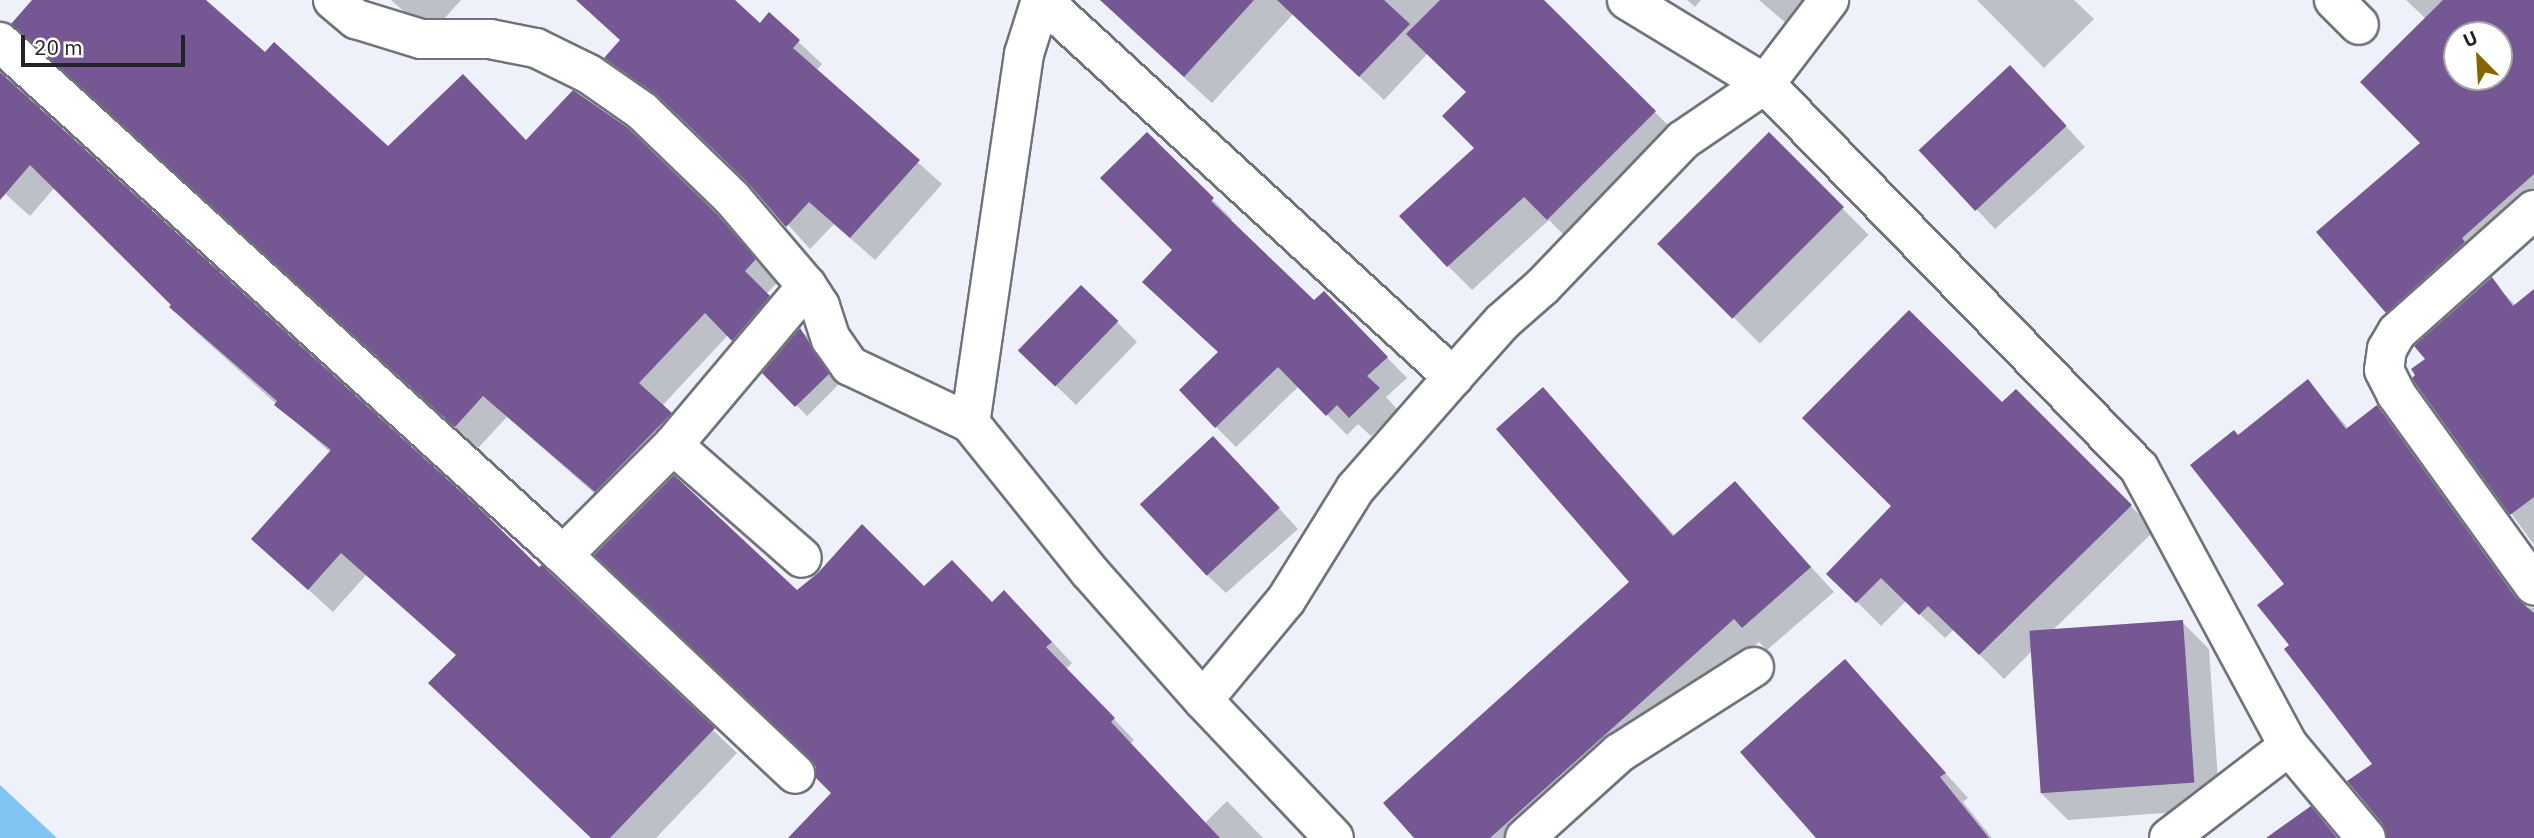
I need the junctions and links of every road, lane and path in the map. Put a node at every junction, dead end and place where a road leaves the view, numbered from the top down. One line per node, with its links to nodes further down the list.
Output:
1 (333, 0): 8 (street)
2 (1041, 0): 9 (street); 10 (street)
3 (1627, 0): 6 (street)
4 (1829, 0): 6 (street)
5 (0, 41): 12 (street)
6 (1765, 84): 9 (street); 17 (street)
7 (2534, 210): 14 (street)
8 (807, 286): 10 (street); 11 (street)
9 (1452, 377): 16 (street)
10 (970, 423): 16 (street)
11 (673, 445): 12 (street); 13 (street)
12 (563, 555): 18 (street)
13 (802, 558)
14 (2531, 575)
15 (1754, 667): 20 (street)
16 (1203, 700): 19 (street)
17 (2289, 746): 21 (street); 22 (street)
18 (794, 774)
19 (1334, 838)
20 (1525, 838)
21 (2169, 838)
22 (2366, 838)

